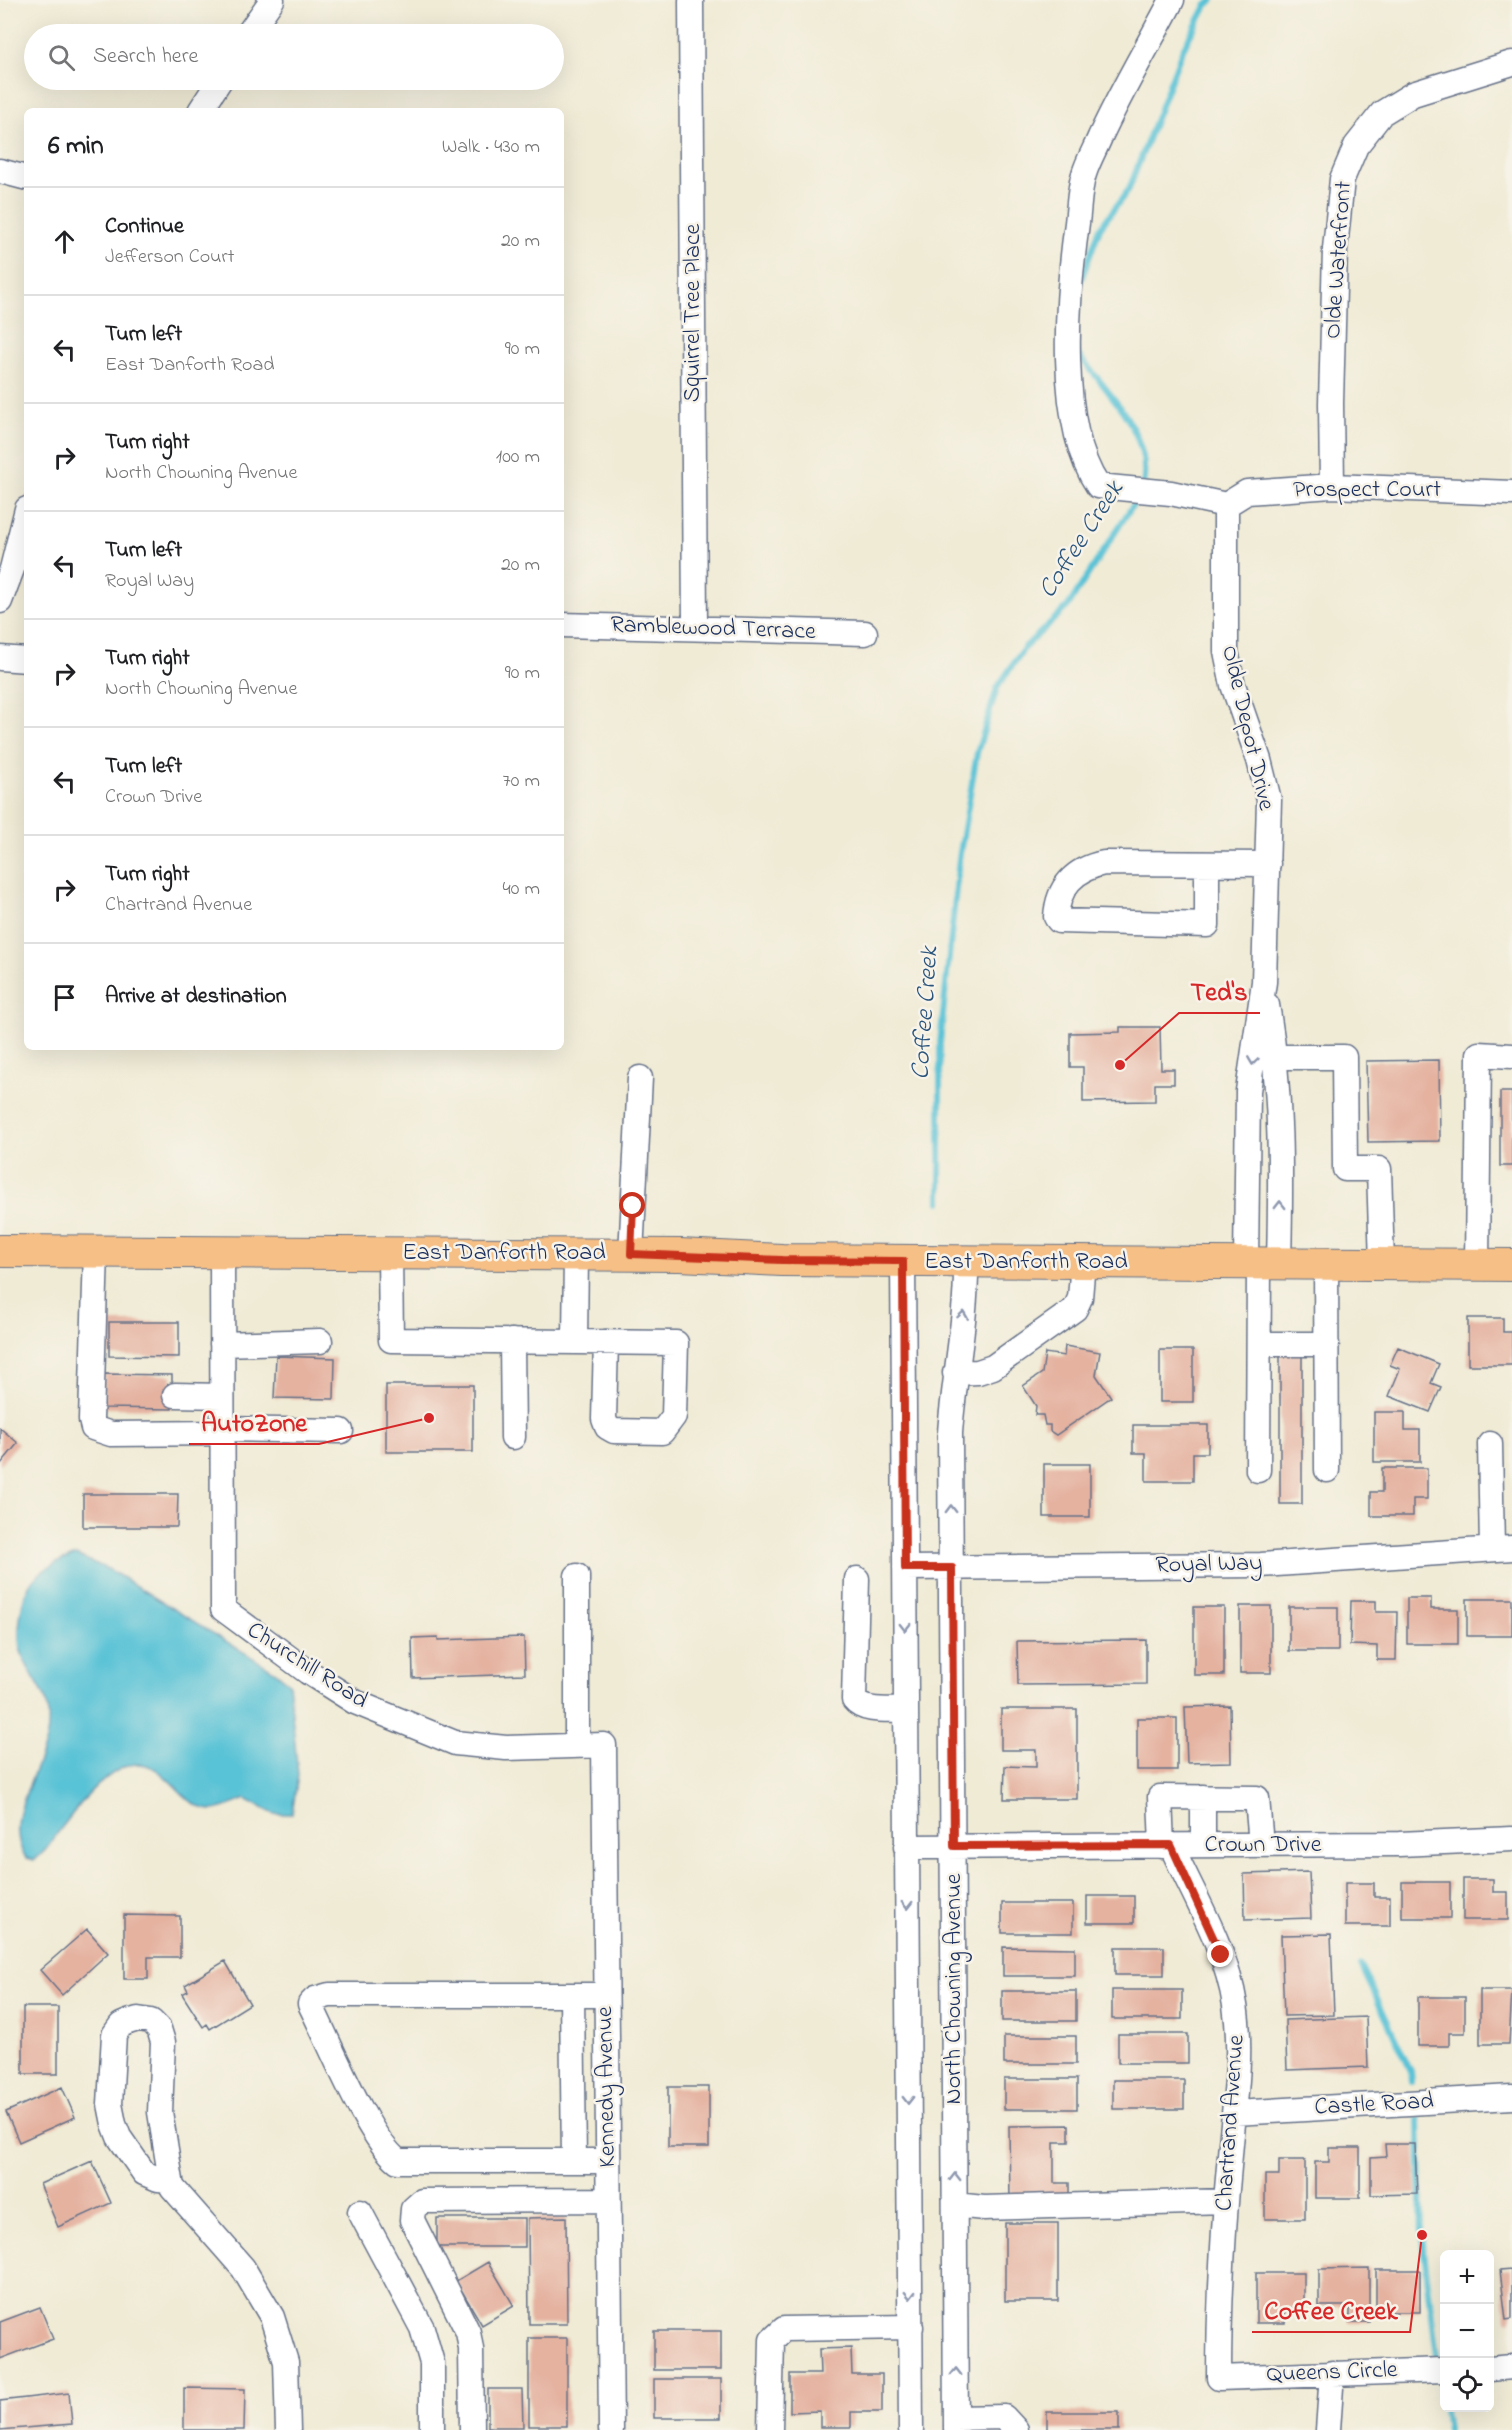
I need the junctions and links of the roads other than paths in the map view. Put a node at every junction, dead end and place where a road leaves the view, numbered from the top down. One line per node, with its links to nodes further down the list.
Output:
1 (272, 0): 4 (street)
2 (691, 0): 16 (street, Squirrel Tree Place)
3 (1172, 0): 12 (street)
4 (255, 24)
5 (1512, 63): 10 (street, Olde Waterfront)
6 (214, 90): 7 (street)
7 (202, 108)
8 (0, 171): 9 (street)
9 (24, 177)
10 (1332, 486): 11 (street, Prospect Court); 12 (street, Prospect Court)
11 (1512, 493)
12 (1226, 505): 21 (street, Olde Depot Drive)
13 (24, 519): 14 (street)
14 (0, 602)
15 (564, 625): 16 (street, Ramblewood Terrace)
16 (694, 627): 17 (street, Ramblewood Terrace)
17 (865, 633)
18 (0, 658): 19 (street)
19 (24, 660)
20 (1207, 864): 20 (street); 21 (street)
21 (1268, 864): 22 (street, Olde Depot Drive)
22 (1264, 982): 24 (street, Olde Depot Drive); 35 (street, Olde Depot Drive, one-way to 35)
23 (1512, 1056): 38 (street)
24 (1277, 1057): 35 (street, Olde Depot Drive, one-way to 24); 37 (street)
25 (640, 1078): 31 (street)
26 (0, 1251): 27 (main road, East Danforth Road)
27 (96, 1251): 28 (main road, East Danforth Road); 50 (street)
28 (222, 1252): 29 (main road, East Danforth Road); 44 (street)
29 (390, 1253): 30 (main road, East Danforth Road); 41 (street)
30 (576, 1254): 31 (main road, East Danforth Road); 42 (street)
31 (631, 1254): 32 (main road, East Danforth Road)
32 (903, 1261): 33 (main road, East Danforth Road); 57 (street, North Chowning Avenue)
33 (966, 1262): 34 (main road, East Danforth Road); 47 (street, North Chowning Avenue, one-way to 33)
34 (1083, 1262): 35 (main road, East Danforth Road); 47 (street)
35 (1262, 1263): 36 (main road, East Danforth Road); 45 (street)
36 (1326, 1264): 37 (main road, East Danforth Road); 46 (street)
37 (1382, 1264): 38 (main road, East Danforth Road)
38 (1477, 1265): 39 (main road, East Danforth Road)
39 (1512, 1265)
40 (320, 1341): 44 (street)
41 (512, 1341): 42 (street); 52 (street)
42 (575, 1342): 43 (street)
43 (606, 1342): 43 (street)
44 (222, 1344): 49 (street)
45 (1259, 1344): 46 (street); 54 (street)
46 (1327, 1344): 55 (street)
47 (955, 1373): 58 (street, North Chowning Avenue, one-way to 47)
48 (175, 1395): 49 (street)
49 (222, 1396): 50 (street)
50 (223, 1431): 51 (street); 63 (street, Churchill Road)
51 (341, 1431)
52 (513, 1437)
53 (1490, 1444): 56 (street)
54 (1258, 1470)
55 (1327, 1470)
56 (1502, 1548): 58 (street, Royal Way)
57 (905, 1568): 58 (street, Royal Way); 61 (street, North Chowning Avenue, one-way to 61)
58 (952, 1568): 69 (street, North Chowning Avenue)
59 (577, 1576): 63 (street)
60 (857, 1579): 61 (street)
61 (905, 1710): 70 (street, North Chowning Avenue)
62 (604, 1745): 63 (street, Churchill Road); 72 (street, Kennedy Avenue)
63 (577, 1746)
64 (1203, 1797): 66 (street); 67 (street); 68 (street)
65 (1512, 1839): 68 (street, Crown Drive)
66 (1166, 1845): 67 (street, Crown Drive); 69 (street, Crown Drive); 74 (street, Chartrand Avenue)
67 (1203, 1845): 68 (street, Crown Drive)
68 (1261, 1845)
69 (954, 1846): 70 (street, Crown Drive); 80 (street, North Chowning Avenue, one-way to 69)
70 (906, 1847): 82 (street, North Chowning Avenue, one-way to 82)
71 (572, 1995): 72 (street); 75 (street); 75 (street)
72 (606, 1995): 76 (street, Kennedy Avenue)
73 (1512, 2097): 74 (street, Castle Road)
74 (1235, 2114): 79 (street, Chartrand Avenue)
75 (574, 2161): 76 (street)
76 (608, 2161): 78 (street, Kennedy Avenue)
77 (171, 2180): 77 (street); 89 (street)
78 (608, 2200): 91 (street); 92 (street, Kennedy Avenue)
79 (1226, 2201): 80 (street); 87 (street, Chartrand Avenue)
80 (956, 2205): 88 (street, North Chowning Avenue, one-way to 80)
81 (360, 2212): 90 (street)
82 (911, 2327): 93 (street); 94 (street, North Chowning Avenue)
83 (1512, 2367): 84 (street)
84 (1494, 2369)
85 (1435, 2370): 86 (street, Queens Circle)
86 (1332, 2373): 87 (street, Queens Circle); 96 (street)
87 (1219, 2378)
88 (956, 2424): 95 (street)
89 (288, 2430)
90 (432, 2430)
91 (472, 2430)
92 (611, 2430)
93 (770, 2430)
94 (911, 2430)
95 (1016, 2430)
96 (1328, 2430)

